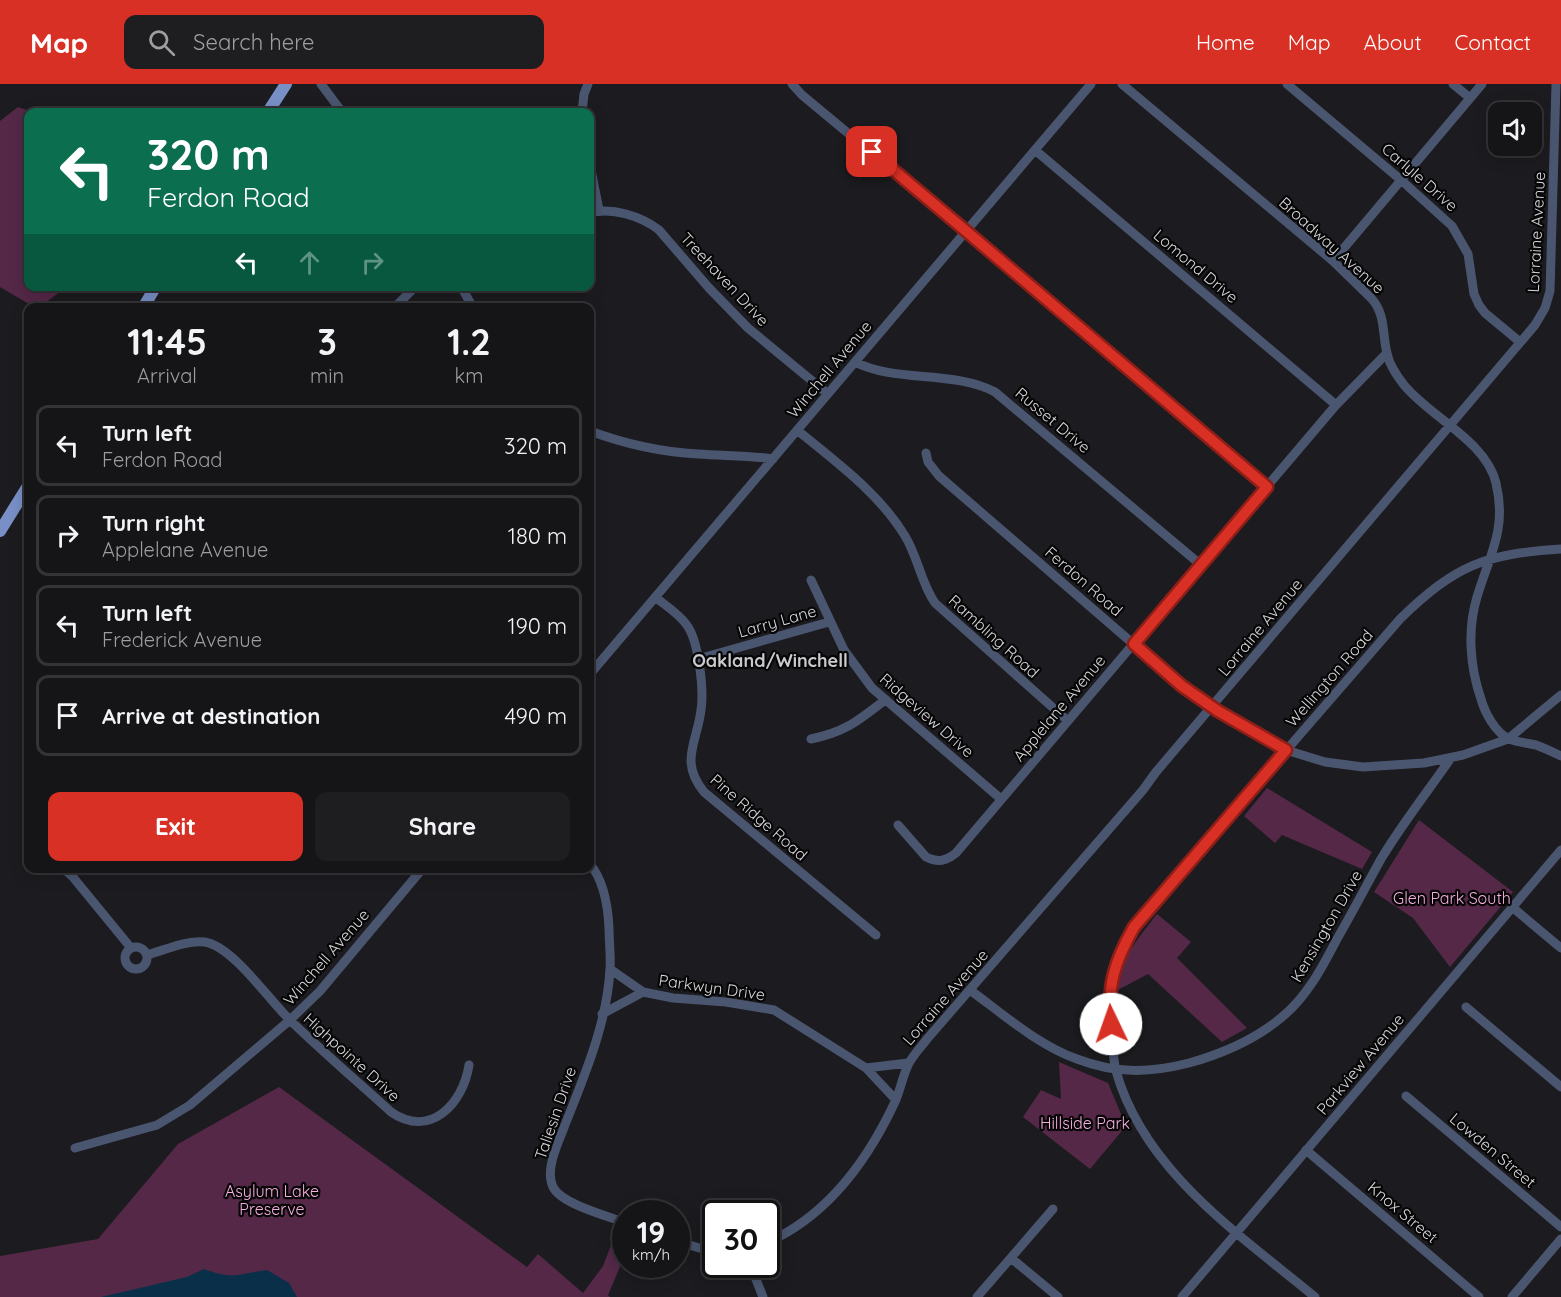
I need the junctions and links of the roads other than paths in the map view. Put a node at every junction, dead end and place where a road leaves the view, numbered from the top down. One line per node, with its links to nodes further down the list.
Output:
1 (286, 84): 12 (main road)
2 (321, 84): 13 (street)
3 (588, 84): 14 (street)
4 (792, 84): 18 (street)
5 (1091, 84): 15 (street, Winchell Avenue)
6 (1122, 84): 19 (street, Broadway Avenue)
7 (1287, 84): 16 (street, Carlyle Drive)
8 (1454, 84): 11 (street)
9 (1482, 84): 11 (street)
10 (1556, 84): 22 (street, Lorraine Avenue)
11 (1470, 98): 16 (street)
12 (271, 108)
13 (339, 108)
14 (582, 108)
15 (1035, 150): 18 (street, Winchell Avenue); 26 (street, Lomond Drive)
16 (1401, 180): 19 (street); 22 (street, Carlyle Drive)
17 (594, 212): 25 (street, Treehaven Drive)
18 (966, 231): 24 (street, Winchell Avenue); 32 (street)
19 (1333, 261): 23 (street, Broadway Avenue)
20 (411, 291): 21 (street)
21 (398, 303)
22 (1520, 342): 27 (street, Lorraine Avenue)
23 (1387, 353): 26 (street, Applelane Avenue); 27 (street, Broadway Avenue)
24 (855, 362): 25 (street, Winchell Avenue); 37 (street, Russet Drive)
25 (828, 394): 28 (street, Winchell Avenue)
26 (1336, 405): 32 (street, Applelane Avenue)
27 (1450, 425): 36 (street, Broadway Avenue); 46 (street, Lorraine Avenue)
28 (797, 430): 31 (street, Winchell Avenue); 47 (street, Rambling Road)
29 (594, 432): 31 (street)
30 (926, 453): 41 (street, Ferdon Road)
31 (773, 459): 39 (street, Winchell Avenue)
32 (1267, 487): 37 (street, Applelane Avenue)
33 (24, 492): 34 (main road)
34 (0, 531)
35 (1561, 549): 36 (street)
36 (1490, 558): 49 (street, Broadway Avenue); 50 (street, Wellington Road)
37 (1201, 565): 41 (street, Applelane Avenue)
38 (812, 580): 40 (street, Ridgeview Drive)
39 (655, 597): 42 (street, Pine Ridge Road); 43 (street, Winchell Avenue)
40 (830, 622): 42 (street, Larry Lane); 45 (street, Ridgeview Drive)
41 (1134, 644): 46 (street, Ferdon Road); 47 (street, Applelane Avenue)
42 (698, 659): 60 (street, Pine Ridge Road)
43 (594, 669)
44 (1561, 695): 49 (street)
45 (885, 700): 48 (street); 53 (street, Ridgeview Drive)
46 (1212, 706): 50 (street, Ferdon Road); 65 (street, Lorraine Avenue)
47 (1068, 721): 53 (street, Applelane Avenue)
48 (811, 739)
49 (1508, 739): 51 (street); 52 (street, Ferdon Road)
50 (1286, 750): 52 (street, Ferdon Road); 73 (street, Wellington Road)
51 (1561, 756)
52 (1451, 758): 73 (street, Kensington Drive)
53 (1001, 799): 54 (street, Applelane Avenue)
54 (898, 825)
55 (1561, 850): 59 (street, Parkview Avenue)
56 (594, 870): 64 (street)
57 (68, 873): 61 (street)
58 (419, 873): 69 (street, Winchell Avenue)
59 (1512, 907): 62 (street); 78 (street, Parkview Avenue)
60 (876, 935)
61 (131, 948): 63 (street); 63 (street)
62 (1561, 948)
63 (147, 955): 69 (street)
64 (610, 969): 66 (street, Parkwyn Drive); 68 (street, Taliesin Drive)
65 (970, 990): 70 (street, Lorraine Avenue); 73 (street, Kensington Drive)
66 (643, 992): 68 (street); 72 (street, Parkwyn Drive)
67 (1466, 1007): 74 (street)
68 (602, 1014): 80 (street, Taliesin Drive)
69 (290, 1020): 71 (street, Highpointe Drive); 77 (street, Winchell Avenue)
70 (908, 1063): 72 (street); 76 (street, Lorraine Avenue)
71 (469, 1065)
72 (867, 1068): 76 (street, Parkwyn Drive)
73 (1116, 1069): 82 (street, Wellington Road)
74 (1561, 1086)
75 (1406, 1096): 81 (street, Lowden Street)
76 (896, 1100): 83 (street, Lorraine Avenue)
77 (75, 1148)
78 (1306, 1150): 82 (street, Parkview Avenue); 92 (street, Knox Street)
79 (1053, 1209): 85 (street)
80 (612, 1218)
81 (1561, 1227)
82 (1236, 1232): 87 (street, Parkview Avenue); 91 (street, Wellington Road)
83 (780, 1237)
84 (1561, 1239): 93 (street)
85 (1011, 1258): 89 (street); 90 (street)
86 (756, 1278): 88 (street)
87 (1185, 1296)
88 (763, 1297)
89 (977, 1297)
90 (1058, 1297)
91 (1315, 1297)
92 (1479, 1297)
93 (1512, 1297)

